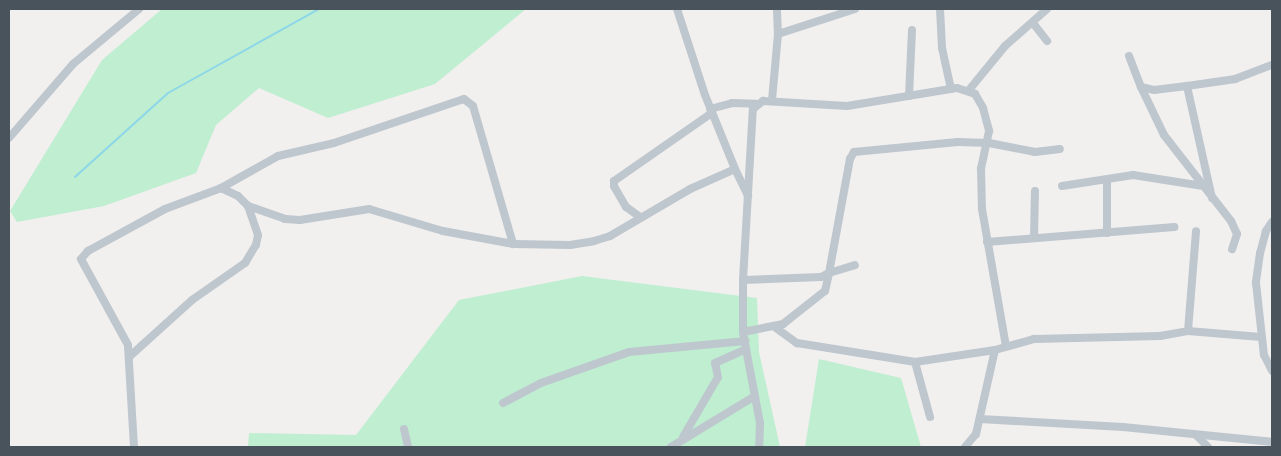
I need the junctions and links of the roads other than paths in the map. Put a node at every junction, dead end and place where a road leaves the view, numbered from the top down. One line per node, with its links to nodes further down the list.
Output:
1 (139, 9): 22 (street)
2 (677, 9): 21 (street)
3 (776, 9): 10 (street)
4 (855, 9): 10 (street)
5 (940, 9): 16 (street)
6 (1032, 9): 8 (street)
7 (1047, 9): 8 (street)
8 (1035, 20): 11 (street); 17 (street)
9 (912, 30): 18 (street)
10 (778, 34): 19 (street)
11 (1047, 41)
12 (1129, 56): 15 (street)
13 (1272, 65): 14 (street)
14 (1187, 86): 15 (street); 32 (street)
15 (1141, 87): 28 (street)
16 (951, 89): 17 (street); 18 (street)
17 (969, 90): 23 (street)
18 (909, 96): 19 (street)
19 (772, 100): 20 (street)
20 (756, 104): 21 (street); 31 (street)
21 (711, 111): 25 (street); 34 (street)
22 (9, 138)
23 (989, 143): 24 (street); 40 (street); 44 (street)
24 (1060, 149)
25 (735, 169): 31 (street); 34 (street)
26 (1107, 181): 27 (street); 28 (street); 38 (street)
27 (1062, 186)
28 (1203, 186): 32 (street)
29 (221, 188): 33 (street); 41 (street); 54 (street)
30 (1035, 191): 39 (street)
31 (749, 197): 45 (street)
32 (1212, 198): 42 (street)
33 (248, 206): 41 (street); 54 (street)
34 (640, 217): 41 (street)
35 (1272, 222): 49 (street)
36 (1174, 227): 38 (street)
37 (1196, 231): 47 (street)
38 (1106, 233): 39 (street)
39 (1034, 238): 40 (street)
40 (987, 242): 51 (street)
41 (512, 244)
42 (1232, 249)
43 (856, 265): 44 (street)
44 (829, 273): 45 (street); 46 (street)
45 (744, 280): 48 (street)
46 (776, 328): 48 (street); 55 (street)
47 (1188, 331): 49 (street); 51 (street)
48 (742, 332): 50 (street)
49 (1261, 337): 56 (street)
50 (744, 341): 52 (street); 58 (street)
51 (1006, 346): 53 (street)
52 (746, 350): 57 (street); 63 (street)
53 (995, 350): 55 (street); 60 (street)
54 (129, 357): 66 (street)
55 (915, 362): 59 (street)
56 (1272, 371)
57 (755, 396): 63 (street); 69 (street)
58 (503, 403)
59 (930, 417)
60 (980, 420): 62 (street); 65 (street)
61 (404, 429): 67 (street)
62 (1196, 435): 64 (street); 71 (street)
63 (683, 438): 68 (street)
64 (1272, 442)
65 (975, 444): 70 (street)
66 (134, 447)
67 (408, 447)
68 (671, 447)
69 (759, 447)
70 (965, 447)
71 (1208, 447)

